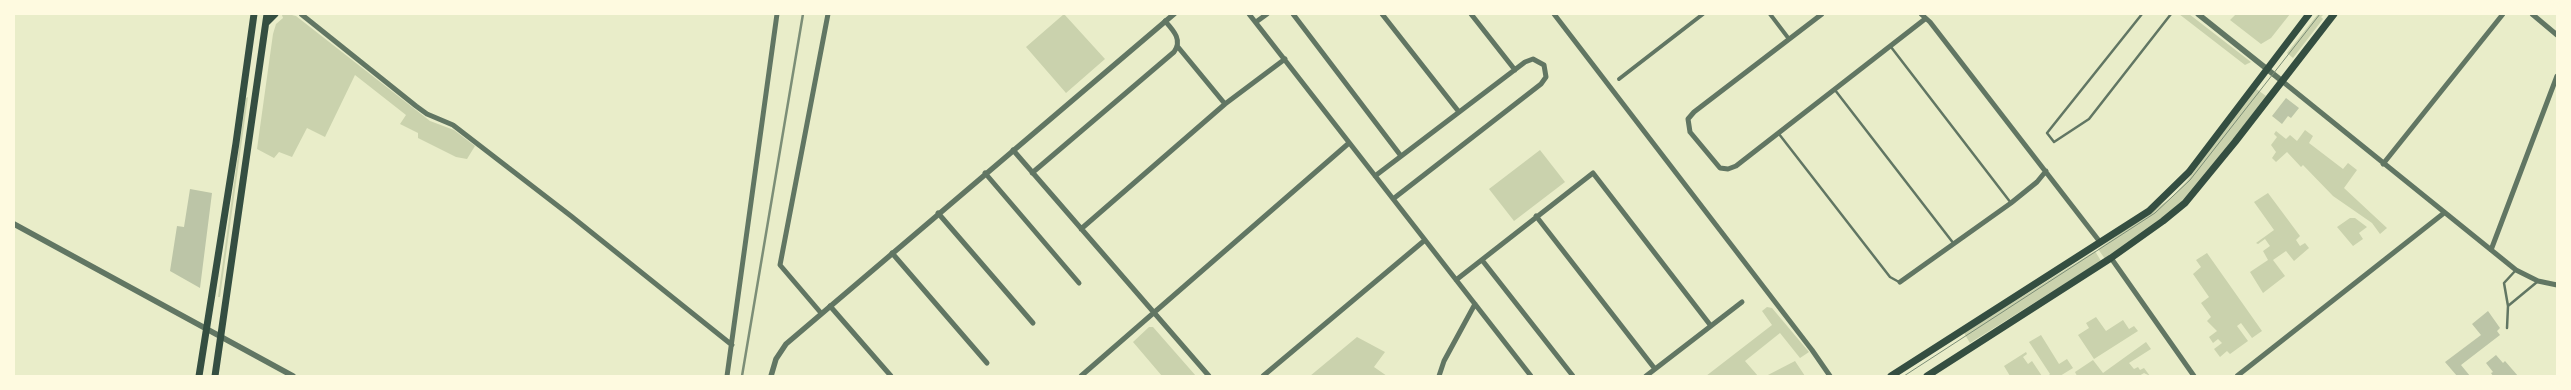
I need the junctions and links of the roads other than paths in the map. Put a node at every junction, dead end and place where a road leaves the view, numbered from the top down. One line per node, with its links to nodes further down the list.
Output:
1 (254, 14): 80 (main road)
2 (267, 14): 28 (main road)
3 (275, 14): 28 (main road)
4 (301, 14): 82 (street)
5 (777, 14): 82 (street)
6 (828, 14): 75 (street)
7 (1174, 14): 26 (street)
8 (1249, 14): 27 (street)
9 (1267, 14): 27 (street)
10 (1293, 14): 45 (street)
11 (1382, 14): 41 (street)
12 (1472, 14): 35 (street)
13 (1554, 14): 98 (street)
14 (1703, 14): 37 (street)
15 (1770, 14): 30 (street)
16 (1822, 14): 30 (street)
17 (1921, 14): 25 (street)
18 (2142, 14): 19 (lane)
19 (2171, 14)
20 (2198, 14): 34 (street)
21 (2309, 14): 34 (main road)
22 (2334, 14): 38 (main road)
23 (2503, 14): 46 (street)
24 (2532, 14): 29 (street)
25 (1925, 19): 31 (street); 47 (street)
26 (1165, 20): 32 (street); 44 (street)
27 (1256, 22): 33 (street)
28 (265, 23): 81 (main road)
29 (2557, 35)
30 (1789, 39): 42 (street)
31 (1890, 46): 39 (street); 52 (lane)
32 (1178, 47): 40 (street); 49 (street)
33 (1284, 59): 40 (street); 43 (street)
34 (2267, 68): 38 (street); 59 (main road)
35 (1515, 70): 41 (street); 51 (street)
36 (2557, 76): 61 (street)
37 (1619, 79)
38 (2282, 81): 46 (street); 63 (main road)
39 (1834, 88): 42 (street); 60 (lane)
40 (1225, 104): 57 (street)
41 (1459, 112): 45 (street)
42 (1778, 132): 68 (lane)
43 (1350, 143): 50 (street); 76 (street)
44 (1013, 150): 48 (street); 49 (street)
45 (1401, 156): 50 (street)
46 (2383, 164): 54 (street)
47 (2046, 171): 52 (street); 59 (street)
48 (985, 173): 53 (street); 69 (street)
49 (1032, 173): 57 (street)
50 (1375, 176): 51 (street)
51 (1393, 199): 58 (street)
52 (2011, 203): 60 (street)
53 (938, 213): 62 (street); 77 (street)
54 (2444, 213): 61 (street); 102 (street)
55 (1536, 216): 64 (street); 78 (street); 84 (street)
56 (14, 224): 80 (street)
57 (1081, 229): 76 (street)
58 (1425, 240): 66 (street); 93 (street)
59 (2100, 242): 99 (main road)
60 (1954, 245): 68 (street)
61 (2491, 250): 65 (street)
62 (892, 253): 73 (street); 83 (street)
63 (2110, 258): 100 (main road); 101 (street)
64 (1482, 260): 66 (street); 96 (street)
65 (2516, 270): 67 (street); 74 (lane)
66 (1456, 280): 72 (street)
67 (2538, 281): 70 (street); 74 (lane)
68 (1900, 282)
69 (1079, 283)
70 (2557, 284)
71 (1742, 302): 78 (street)
72 (1475, 304): 94 (street); 95 (street)
73 (830, 306): 75 (street); 90 (street)
74 (2508, 306): 79 (lane)
75 (821, 313): 89 (street)
76 (1155, 313): 91 (street); 92 (street)
77 (1033, 323)
78 (1711, 326): 84 (street)
79 (2507, 328)
80 (205, 329): 81 (street); 85 (main road)
81 (220, 337): 86 (main road); 87 (street)
82 (732, 344): 88 (street)
83 (987, 362)
84 (1655, 369): 97 (street)
85 (199, 376)
86 (215, 376)
87 (293, 376)
88 (727, 376)
89 (771, 376)
90 (891, 376)
91 (1081, 376)
92 (1209, 376)
93 (1263, 376)
94 (1439, 376)
95 (1531, 376)
96 (1573, 376)
97 (1646, 376)
98 (1830, 376)
99 (1891, 376)
100 (1926, 376)
101 (2194, 376)
102 (2237, 376)

